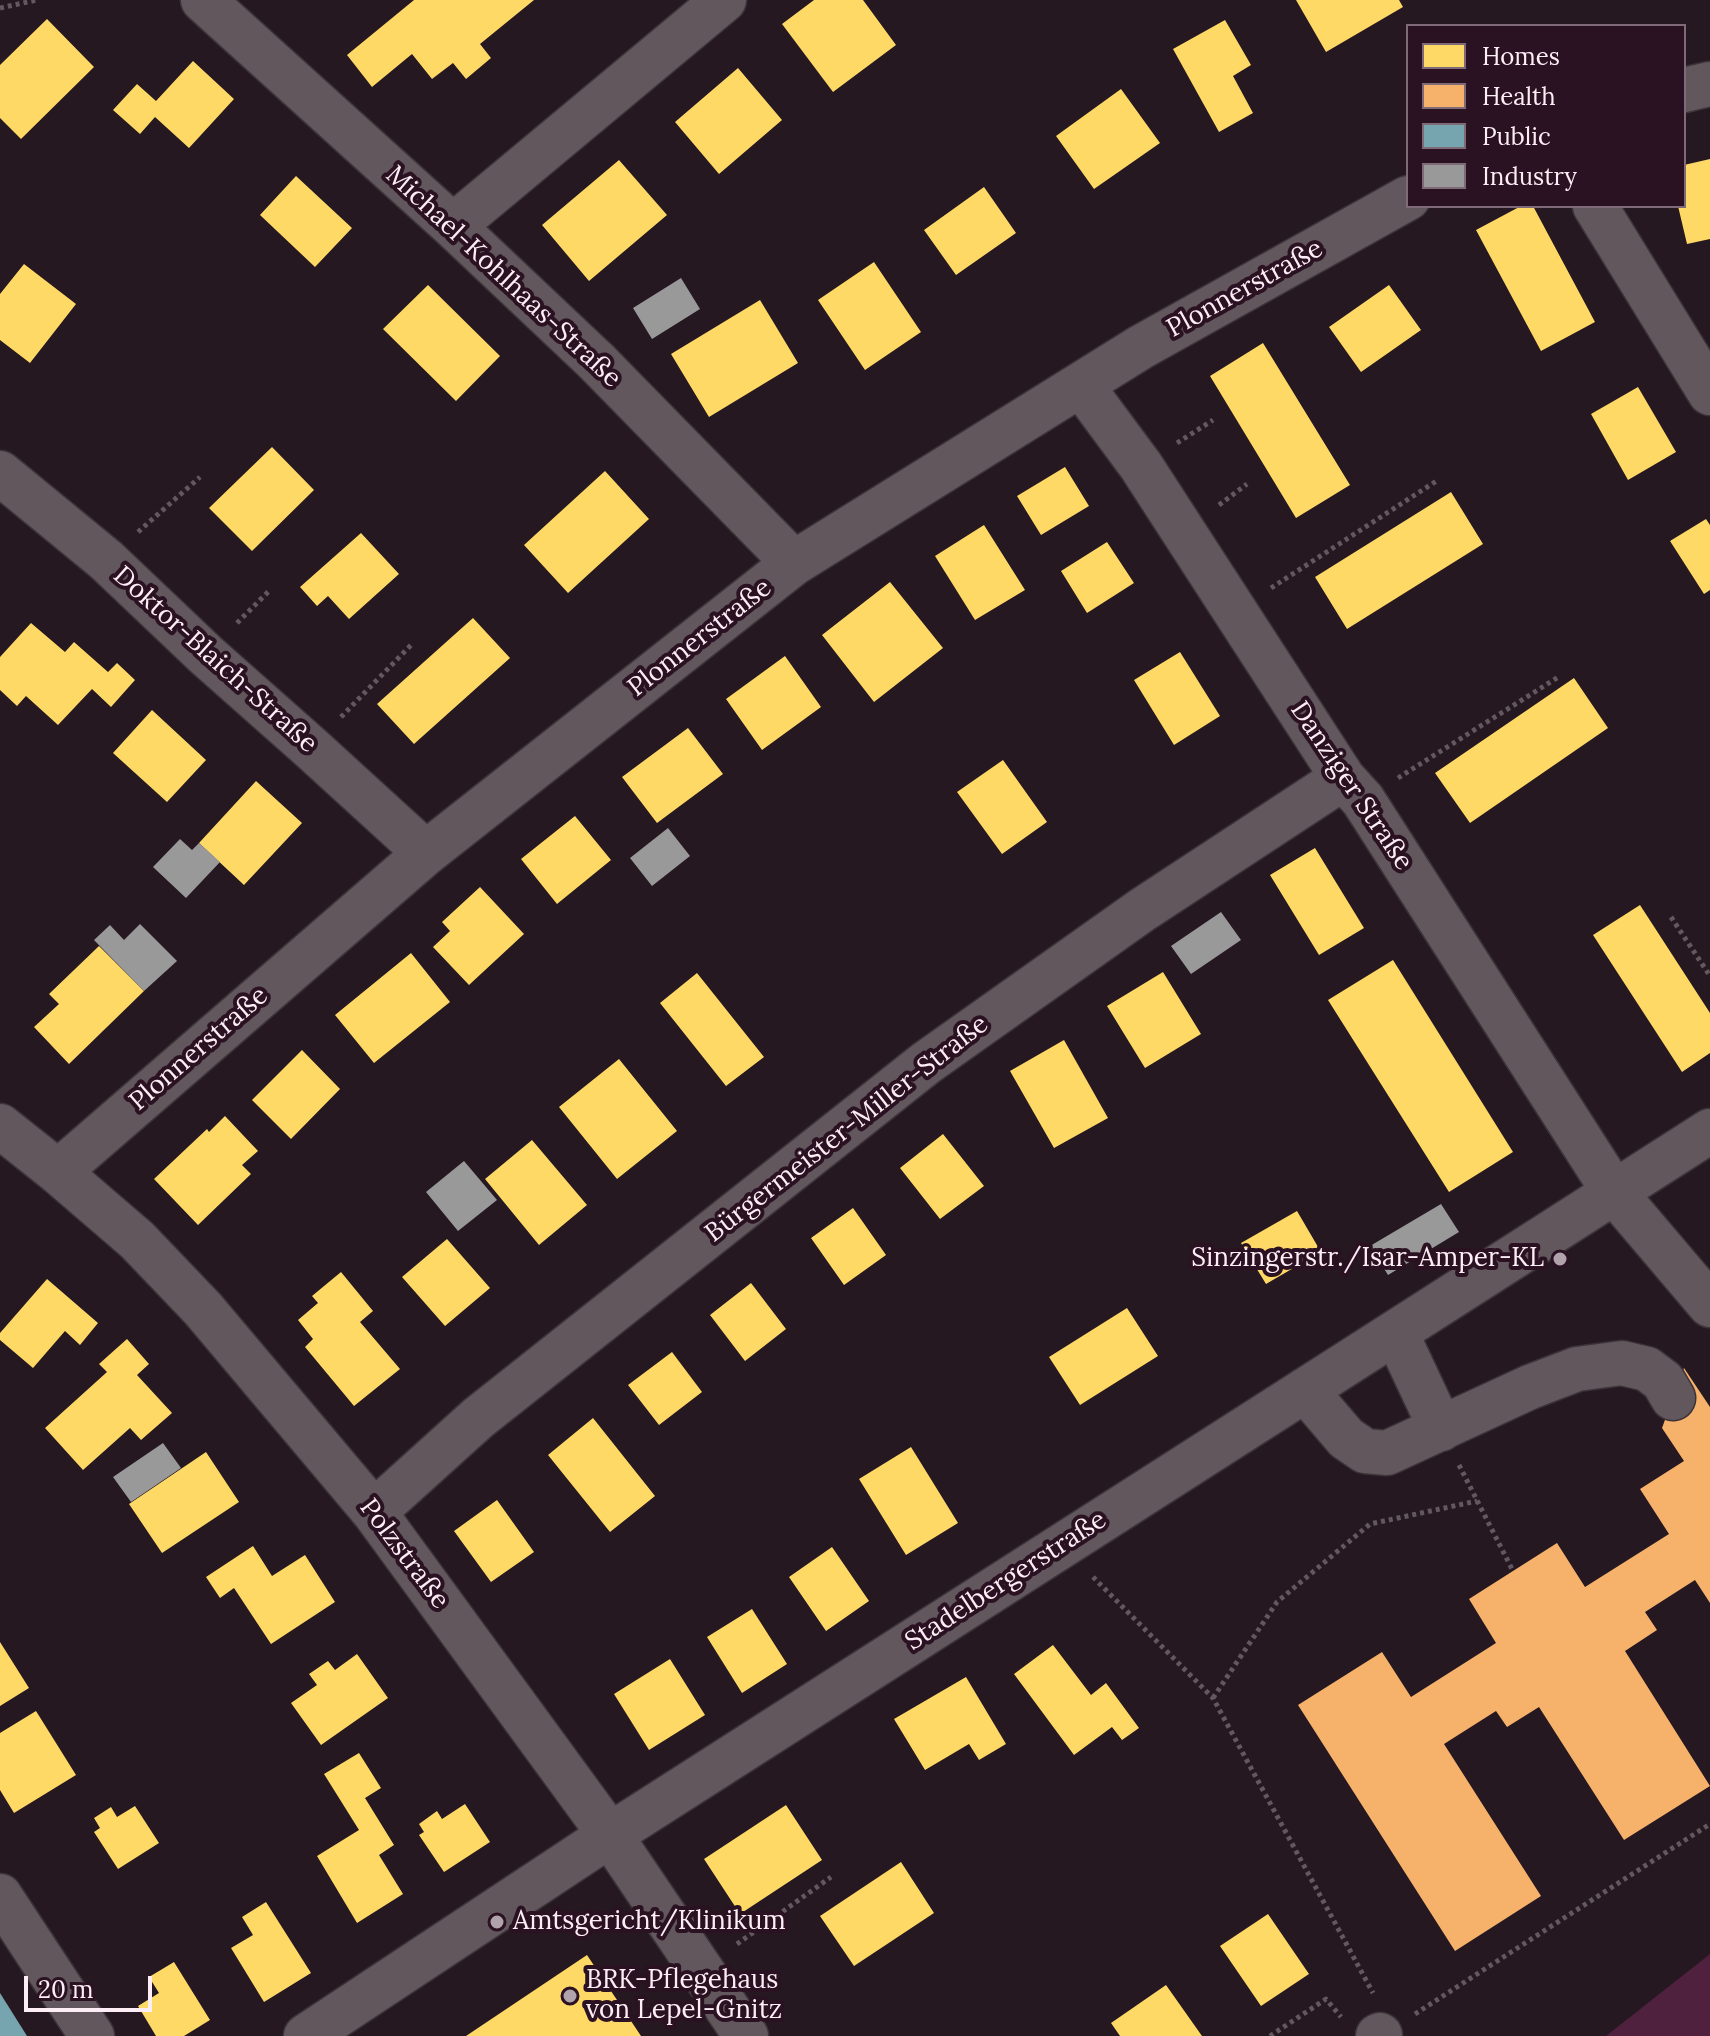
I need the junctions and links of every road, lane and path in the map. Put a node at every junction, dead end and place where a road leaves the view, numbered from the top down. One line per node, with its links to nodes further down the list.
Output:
1 (37, 0): 4 (path)
2 (203, 0): 9 (street, Michael-Kohlhaas-Straße)
3 (724, 0): 9 (street)
4 (0, 8)
5 (1710, 84): 6 (street)
6 (1686, 90)
7 (1406, 199): 10 (street, Plonnerstraße)
8 (1596, 208): 11 (street)
9 (453, 226): 16 (street, Michael-Kohlhaas-Straße)
10 (1081, 385): 16 (street, Plonnerstraße); 17 (street, Danziger Straße)
11 (1710, 393)
12 (0, 473): 15 (street, Doktor-Blaich-Straße)
13 (200, 477): 15 (path)
14 (1438, 480): 17 (path)
15 (106, 560): 20 (street, Doktor-Blaich-Straße)
16 (794, 563): 22 (street, Plonnerstraße)
17 (1236, 611): 21 (street, Danziger Straße)
18 (413, 643): 20 (path)
19 (1560, 676): 21 (path)
20 (311, 748): 22 (street, Doktor-Blaich-Straße)
21 (1353, 789): 28 (street, Danziger Straße); 35 (street, Bürgermeister-Miller-Straße)
22 (426, 853): 27 (street, Plonnerstraße)
23 (1671, 917): 24 (path)
24 (1710, 976)
25 (0, 1126): 27 (street, Polzstraße)
26 (1710, 1131): 28 (street, Stadelbergerstraße)
27 (58, 1172): 35 (street, Polzstraße)
28 (1614, 1192): 29 (street, Danziger Straße); 30 (street, Stadelbergerstraße)
29 (1710, 1305)
30 (1396, 1333): 31 (street, Stadelbergerstraße); 33 (street)
31 (1305, 1390): 33 (street); 36 (street, Stadelbergerstraße)
32 (1673, 1398): 33 (street)
33 (1441, 1429): 34 (path)
34 (1477, 1501): 37 (path); 38 (path)
35 (374, 1512): 40 (street, Polzstraße)
36 (1061, 1545): 38 (path); 40 (street, Stadelbergerstraße)
37 (1513, 1571)
38 (1213, 1698): 44 (path)
39 (1710, 1824): 44 (path)
40 (610, 1835): 43 (street, Polzstraße); 46 (street, Stadelbergerstraße)
41 (831, 1877): 43 (path)
42 (0, 1896): 45 (street)
43 (701, 1970): 47 (street, Polzstraße)
44 (1375, 2032): 48 (path)
45 (92, 2036)
46 (306, 2036)
47 (746, 2036)
48 (1270, 2036)

